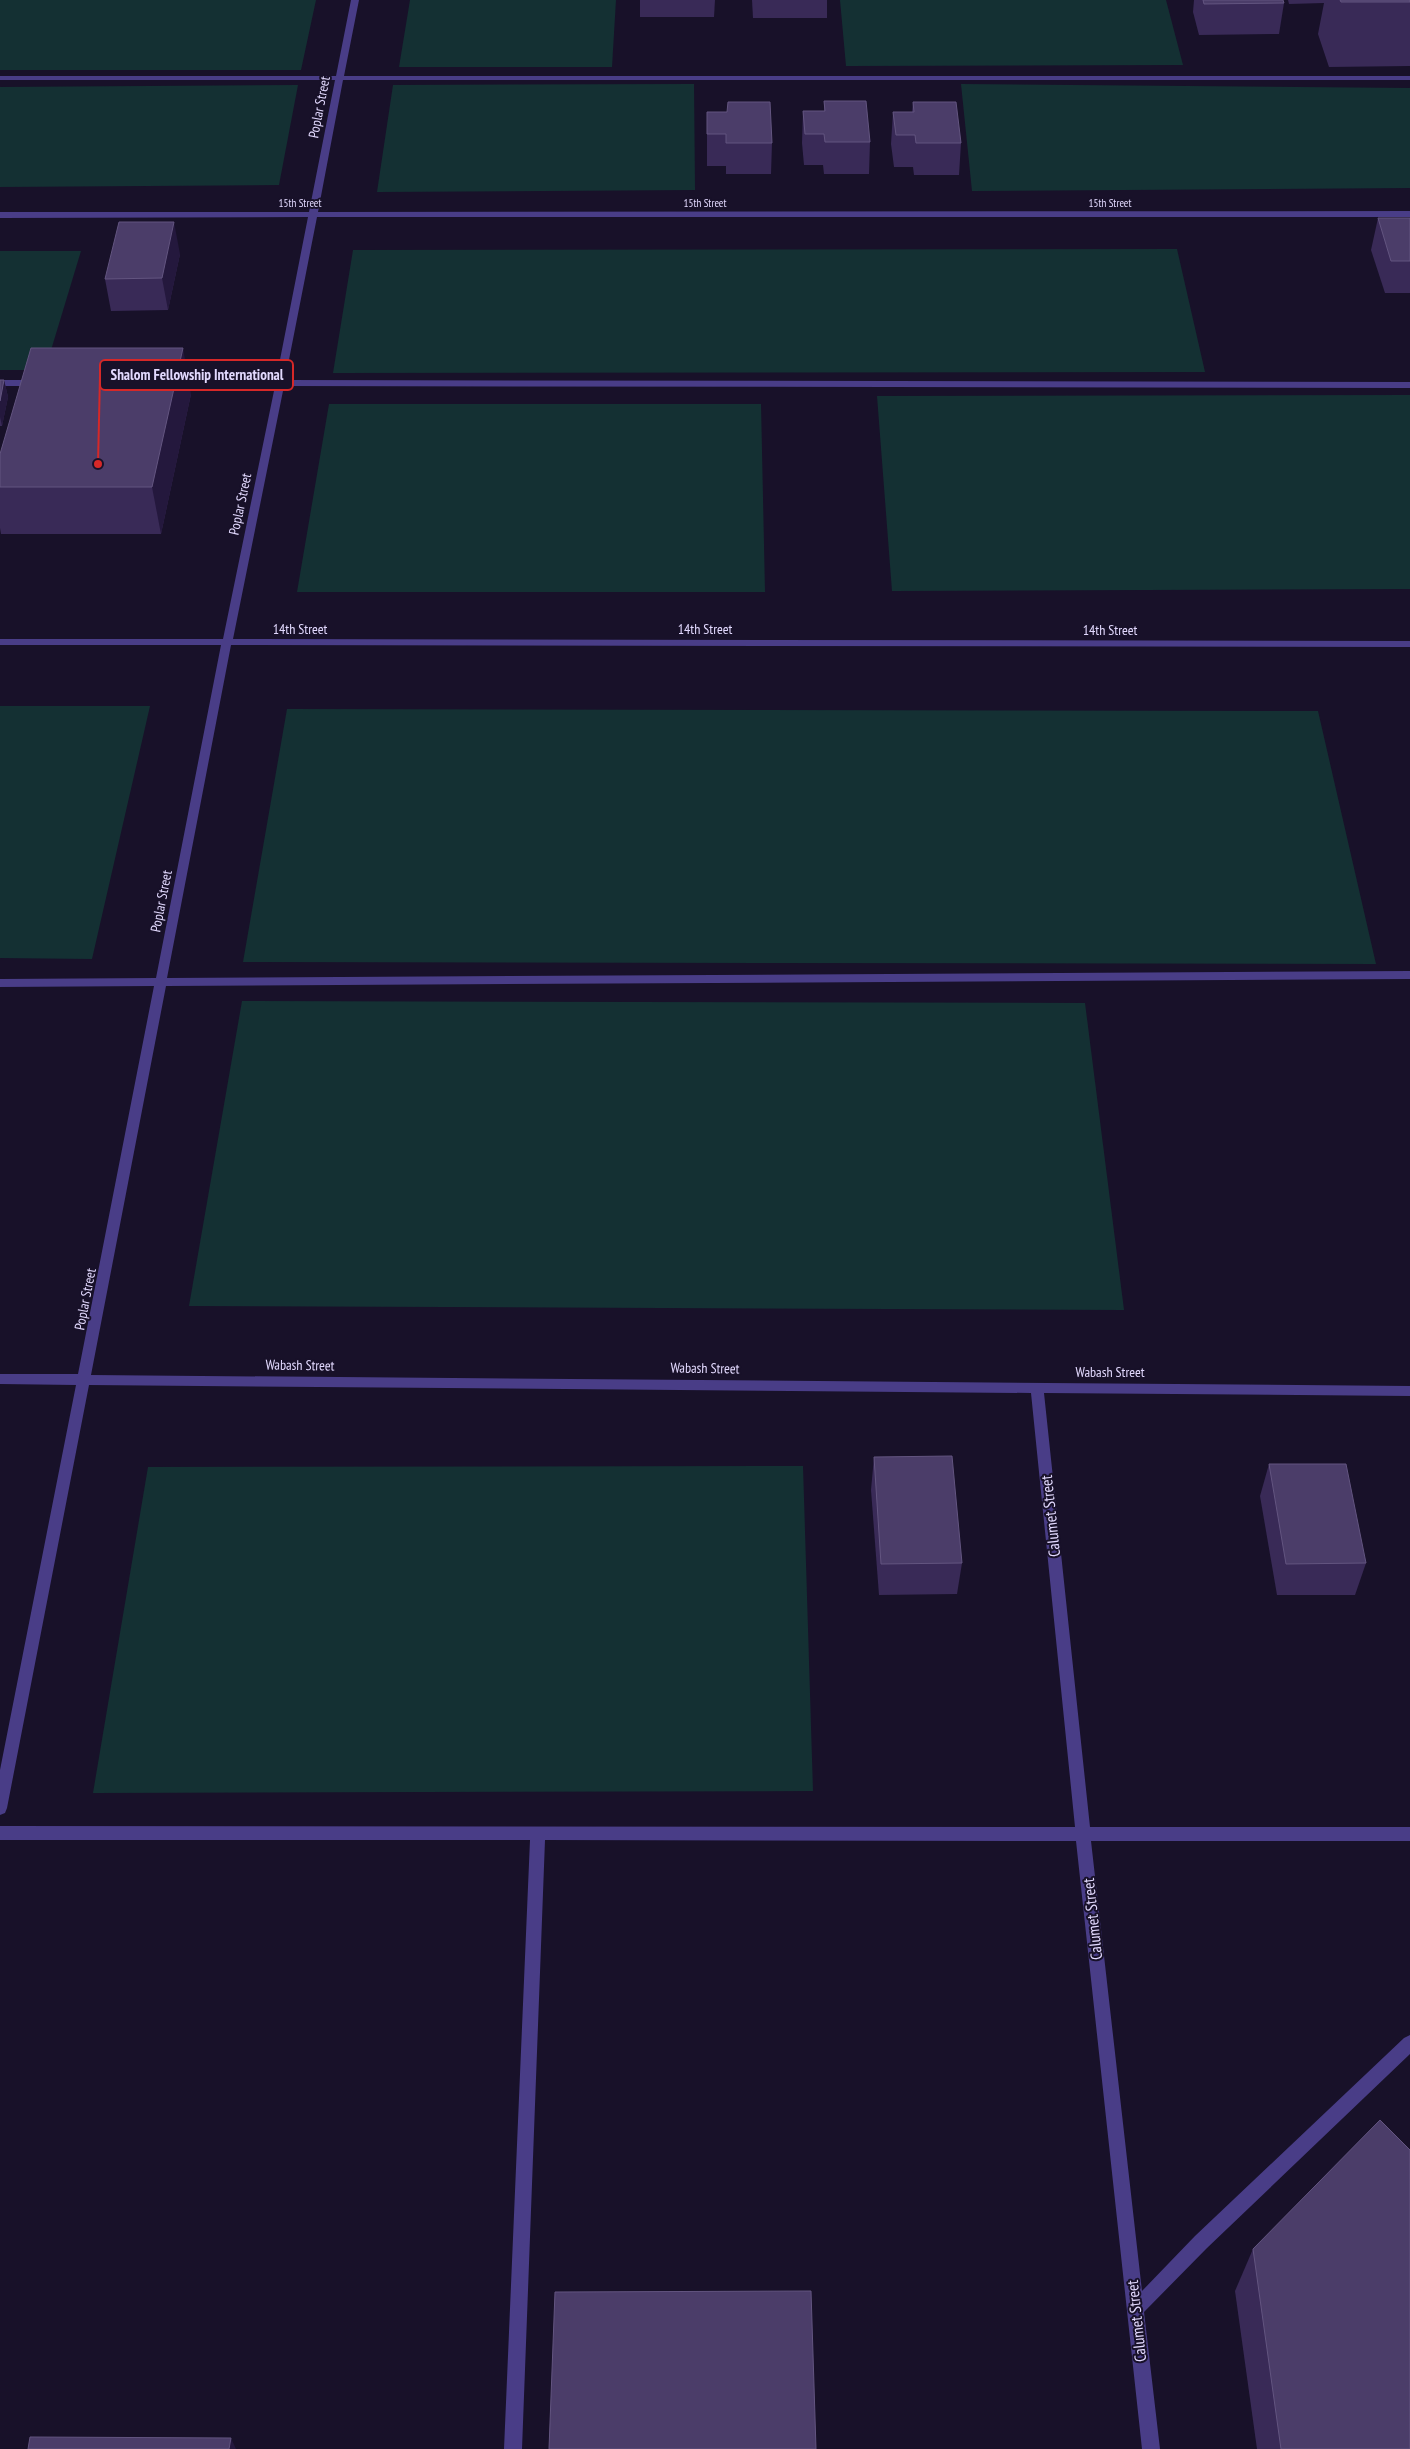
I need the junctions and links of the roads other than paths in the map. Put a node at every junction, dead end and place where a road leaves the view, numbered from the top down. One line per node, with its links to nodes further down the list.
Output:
1 (355, 0): 4 (street, Poplar Street)
2 (0, 78): 4 (street)
3 (1410, 78): 4 (street)
4 (339, 79): 7 (street, Poplar Street)
5 (1410, 214): 7 (street, 15th Street)
6 (0, 215): 7 (street, 15th Street)
7 (313, 215): 11 (street, Poplar Street)
8 (0, 382): 9 (street)
9 (48, 383)
10 (164, 383): 11 (street)
11 (280, 383): 12 (street); 14 (street, Poplar Street)
12 (1410, 385)
13 (0, 642): 14 (street, 14th Street)
14 (226, 642): 15 (street, 14th Street); 18 (street, Poplar Street)
15 (1410, 644)
16 (1410, 974): 18 (street)
17 (0, 983): 18 (street)
18 (161, 984): 20 (street, Poplar Street)
19 (0, 1379): 20 (street, Wabash Street)
20 (85, 1379): 21 (street, Wabash Street); 23 (street, Poplar Street)
21 (1037, 1388): 22 (street, Wabash Street); 26 (street, Calumet Street)
22 (1410, 1391)
23 (0, 1808)
24 (0, 1833): 25 (street)
25 (538, 1833): 26 (street); 30 (street)
26 (1083, 1834): 27 (street); 29 (street, Calumet Street)
27 (1410, 1834)
28 (1410, 2043): 29 (street)
29 (1135, 2310): 31 (street, Calumet Street)
30 (513, 2449)
31 (1150, 2449)

